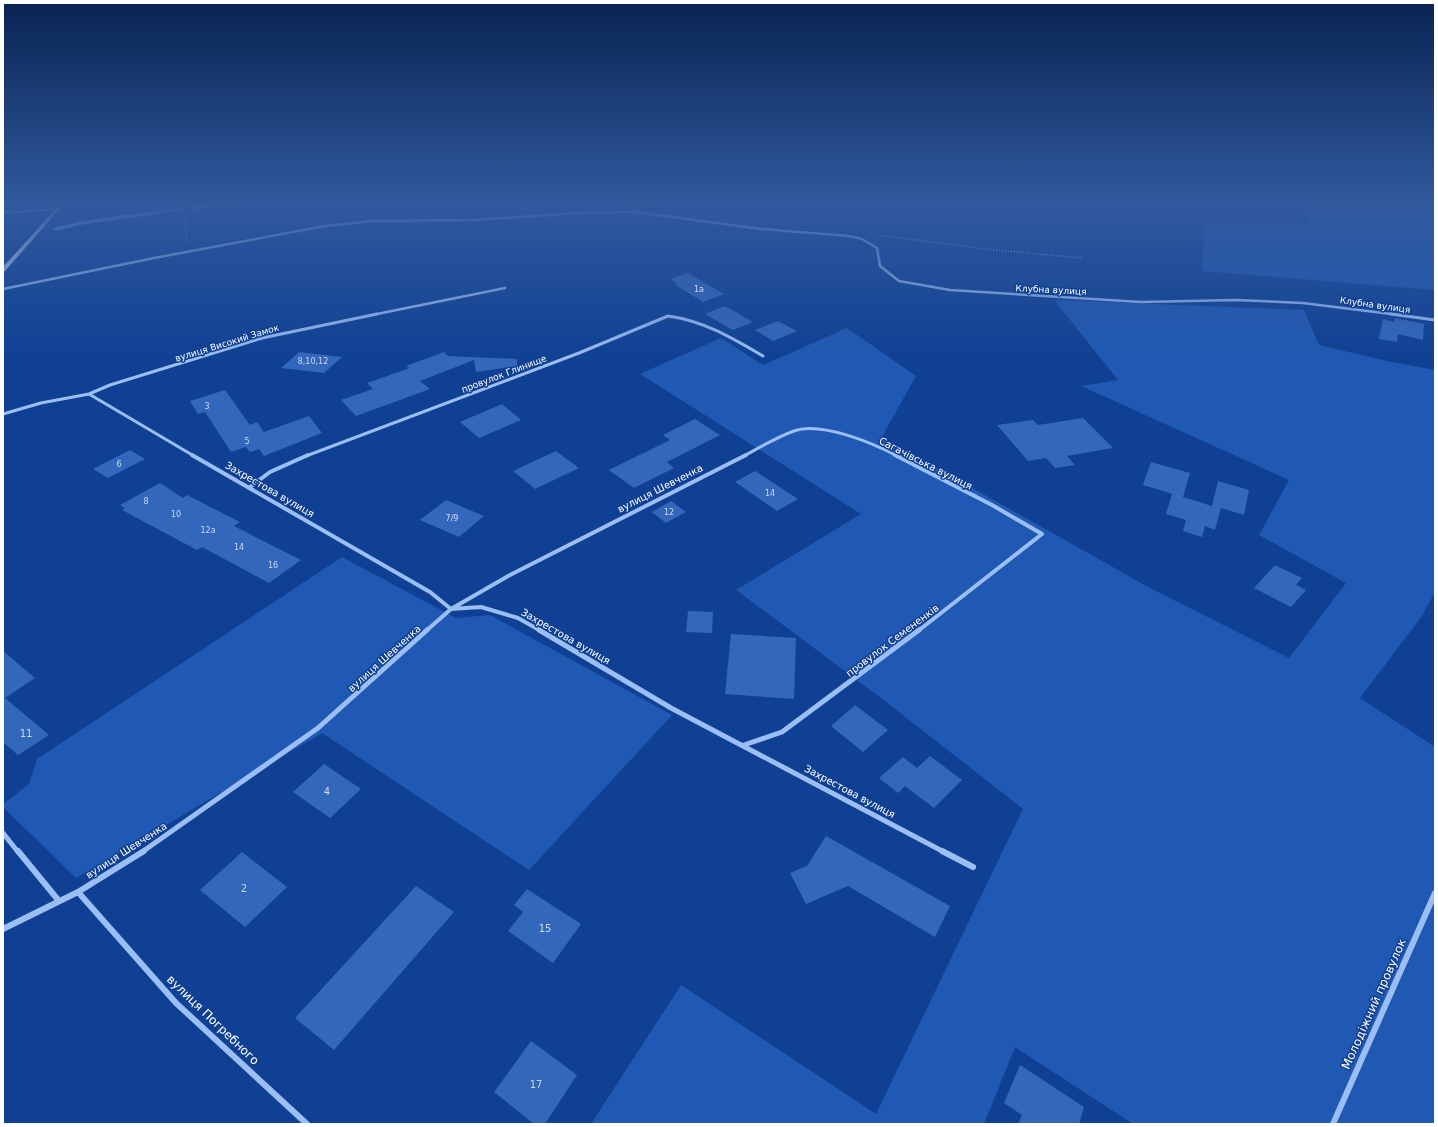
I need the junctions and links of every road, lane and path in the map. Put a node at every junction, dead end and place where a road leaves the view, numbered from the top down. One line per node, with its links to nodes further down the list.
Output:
1 (16, 256): 6 (street)
2 (168, 256): 8 (street, Клубна вулиця)
3 (879, 256): 9 (street, Клубна вулиця)
4 (1056, 256): 5 (path)
5 (1081, 258)
6 (3, 270)
7 (505, 288): 11 (street, вулиця Високий Замок)
8 (3, 289)
9 (1435, 320)
10 (763, 356): 14 (street, провулок Глинище)
11 (89, 394): 12 (street, вулиця Високий Замок); 14 (street, Захрестова вулиця)
12 (3, 414)
13 (795, 430): 15 (street, Сагачівська вулиця); 16 (street, вулиця Шевченка)
14 (250, 487): 16 (street, Захрестова вулиця)
15 (1042, 534): 17 (street, провулок Семененків)
16 (451, 609): 17 (street, Захрестова вулиця); 20 (street, вулиця Шевченка)
17 (744, 745): 19 (street, Захрестова вулиця)
18 (3, 833): 22 (street)
19 (973, 867)
20 (78, 892): 22 (street, вулиця Шевченка); 24 (street, вулиця Погребного)
21 (1435, 893): 25 (street, Молодіжний провулок)
22 (59, 901): 23 (street, вулиця Шевченка)
23 (3, 929)
24 (307, 1124)
25 (1332, 1124)

